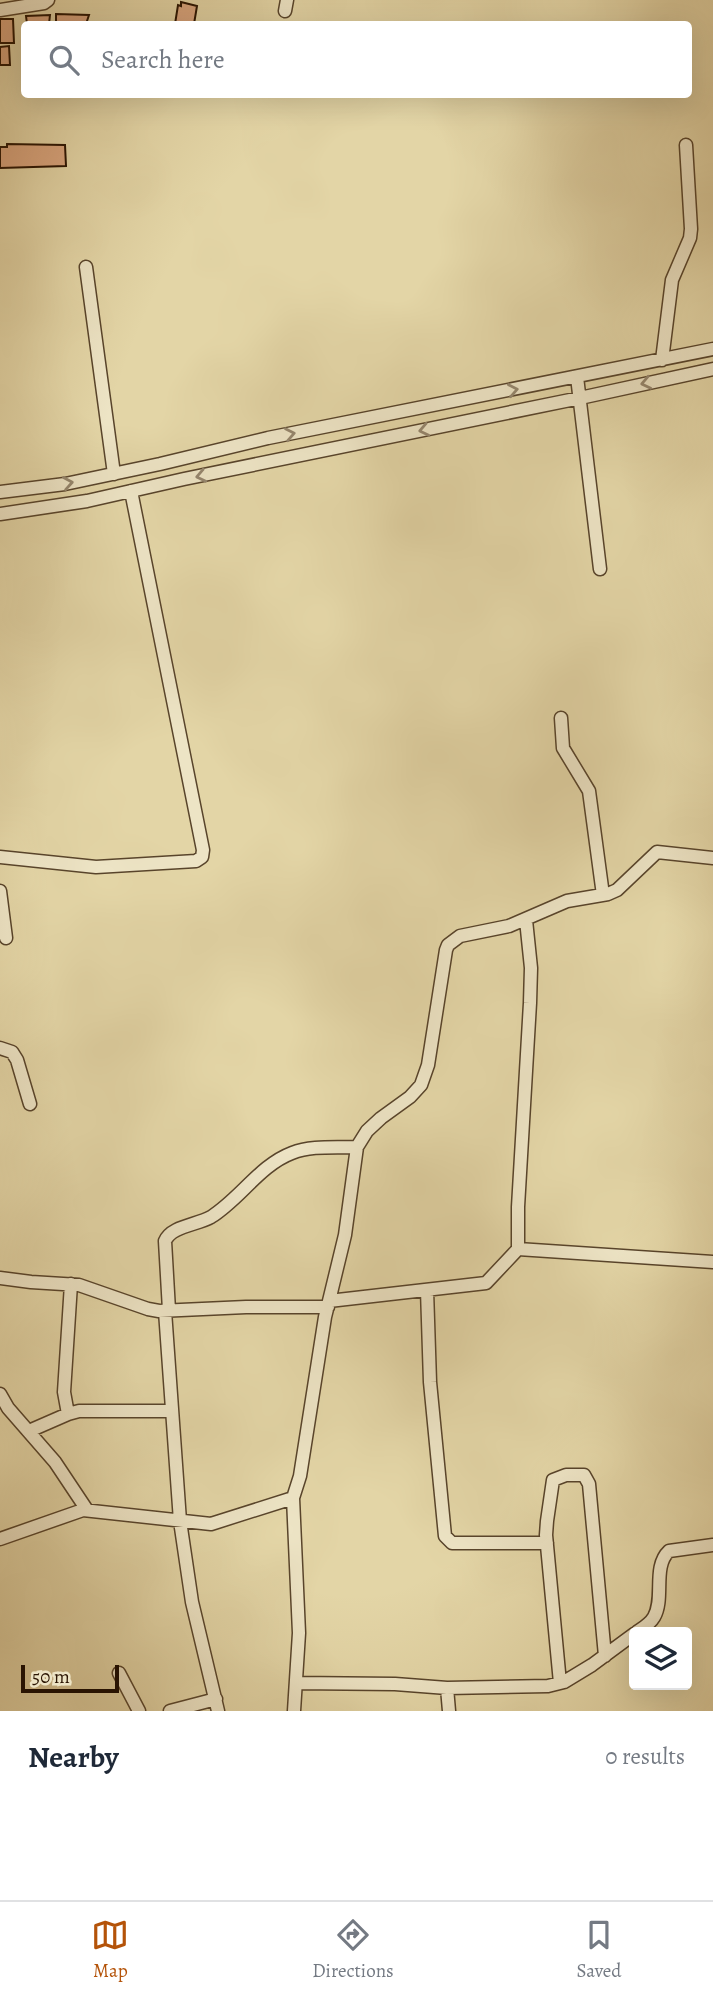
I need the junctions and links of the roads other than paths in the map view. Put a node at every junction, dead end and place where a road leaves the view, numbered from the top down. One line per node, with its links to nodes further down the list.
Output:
1 (48, 0): 2 (street)
2 (0, 10)
3 (686, 145): 6 (street)
4 (86, 267): 12 (street)
5 (713, 349): 6 (street)
6 (662, 360): 8 (street)
7 (713, 369): 9 (street, one-way to 9)
8 (577, 377): 9 (street); 10 (street, one-way to 8)
9 (580, 398): 11 (street); 16 (street)
10 (458, 401): 11 (street); 12 (street, one-way to 10)
11 (463, 422): 13 (street, one-way to 13)
12 (114, 474): 14 (street, one-way to 12)
13 (131, 491): 15 (street); 18 (street)
14 (0, 492)
15 (0, 514)
16 (600, 569)
17 (561, 718): 21 (street)
18 (0, 857)
19 (713, 858): 21 (street)
20 (0, 891): 23 (street)
21 (603, 895): 22 (street)
22 (526, 920): 26 (street); 27 (street)
23 (6, 938)
24 (0, 1048): 25 (street)
25 (30, 1104)
26 (357, 1147): 32 (street); 33 (street)
27 (519, 1249): 28 (street); 31 (street)
28 (713, 1262)
29 (0, 1278): 30 (street)
30 (71, 1284): 33 (street); 36 (street)
31 (427, 1290): 32 (street); 42 (street)
32 (328, 1304): 33 (street); 38 (street)
33 (167, 1311): 35 (street)
34 (0, 1394): 37 (street)
35 (172, 1411): 36 (street); 40 (street)
36 (68, 1414): 37 (street)
37 (29, 1431): 39 (street)
38 (293, 1497): 40 (street); 48 (street)
39 (87, 1510): 40 (street); 41 (street)
40 (180, 1521): 51 (street)
41 (0, 1539)
42 (547, 1543): 46 (street); 49 (street)
43 (713, 1545): 44 (street)
44 (644, 1627)
45 (629, 1638): 46 (street)
46 (605, 1656): 49 (street)
47 (119, 1673): 52 (street)
48 (296, 1683): 50 (street); 54 (street)
49 (560, 1683): 50 (street)
50 (447, 1688): 55 (street)
51 (217, 1705): 53 (street)
52 (139, 1711)
53 (170, 1711)
54 (294, 1711)
55 (449, 1711)

